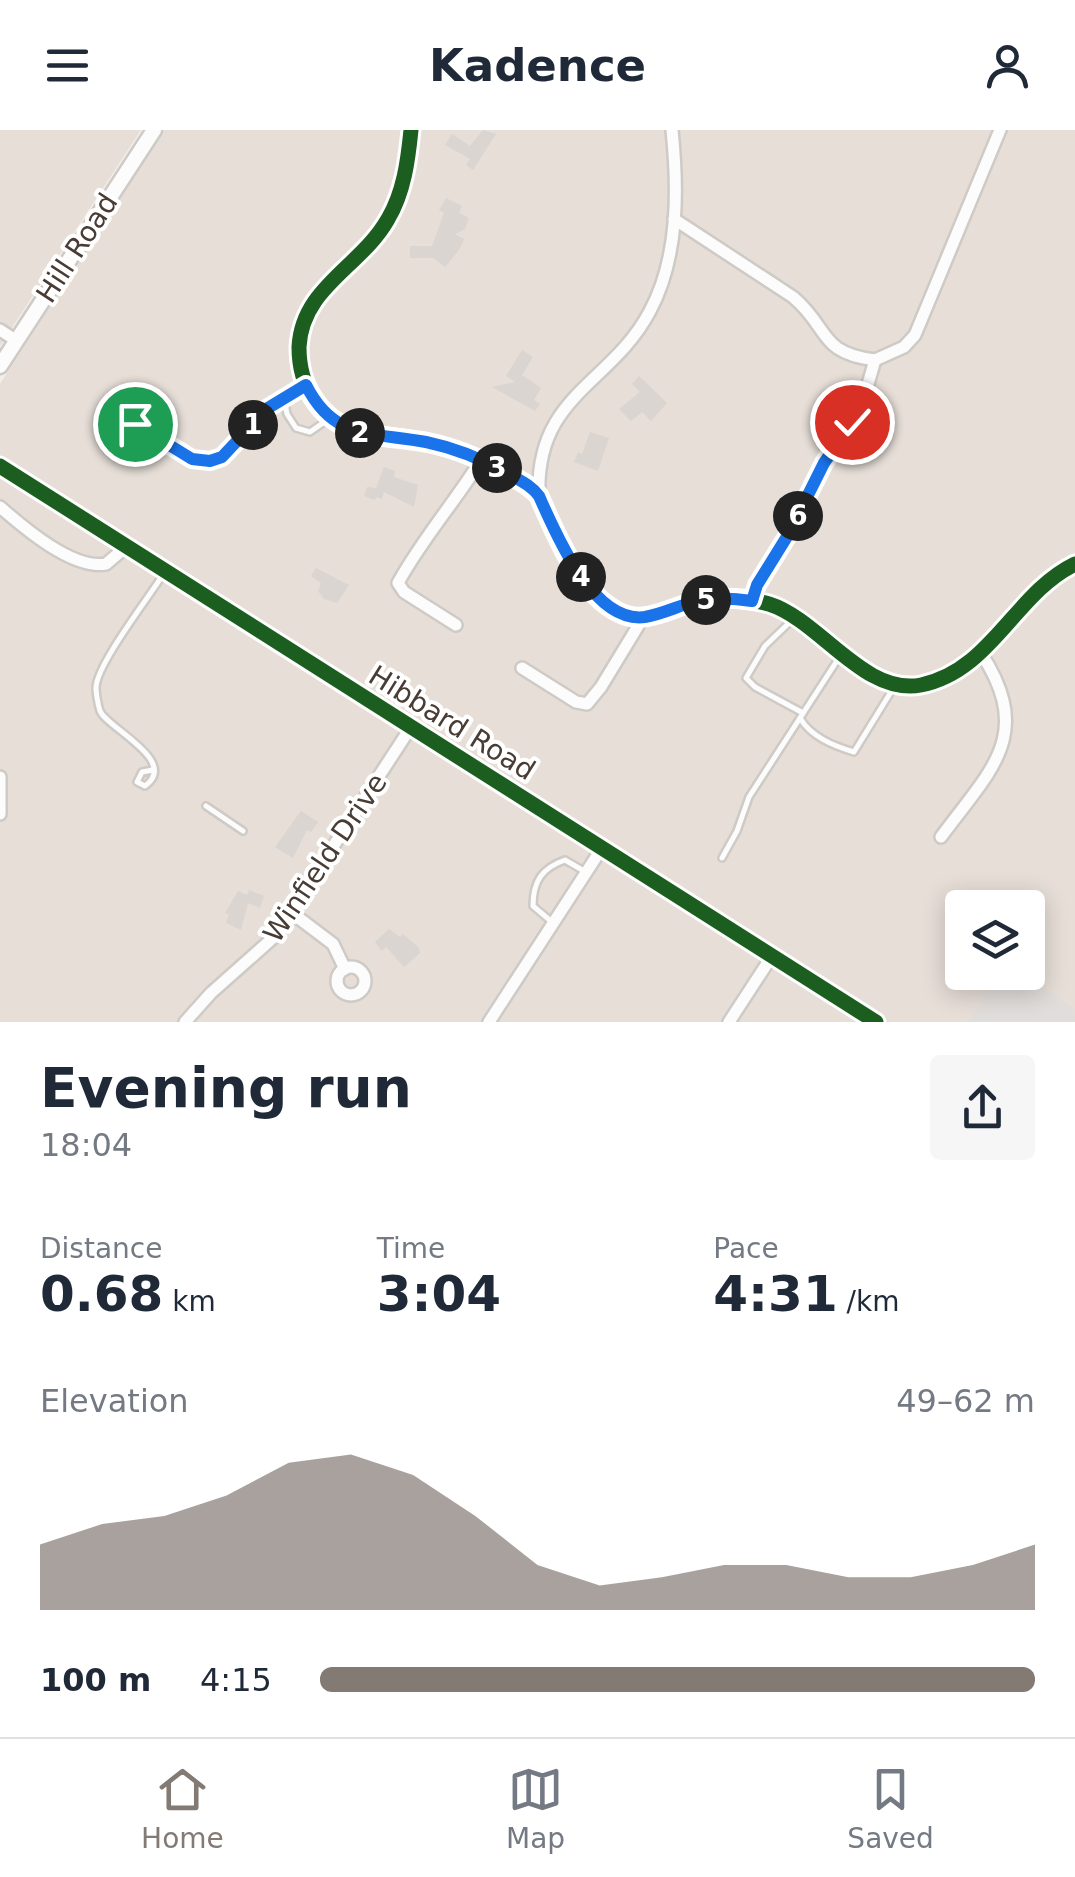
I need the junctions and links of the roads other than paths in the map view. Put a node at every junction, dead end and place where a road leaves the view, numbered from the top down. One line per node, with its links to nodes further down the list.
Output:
1 (154, 130): 7 (street, Hill Road)
2 (411, 130): 10 (street)
3 (672, 130): 5 (street)
4 (1000, 130): 8 (street)
5 (674, 219): 8 (street); 16 (street)
6 (0, 330): 7 (street)
7 (16, 341): 9 (street, Hill Road)
8 (875, 360): 21 (street)
9 (0, 366)
10 (306, 385): 11 (lane); 12 (street)
11 (284, 397): 12 (lane); 13 (lane)
12 (330, 418): 14 (street)
13 (135, 424)
14 (481, 460): 16 (street); 24 (street)
15 (1, 467): 18 (street, Hibbard Road)
16 (539, 496): 22 (street)
17 (0, 507): 18 (street)
18 (126, 546): 20 (street, Hibbard Road)
19 (1075, 564): 26 (street)
20 (166, 571): 30 (street, Hibbard Road); 31 (lane)
21 (752, 601): 22 (street); 23 (street)
22 (640, 617): 27 (street)
23 (796, 617): 25 (street); 29 (lane)
24 (456, 625)
25 (842, 652): 28 (street); 29 (lane)
26 (981, 653): 28 (street); 36 (street)
27 (522, 668)
28 (896, 684): 29 (lane)
29 (802, 716): 38 (lane)
30 (411, 726): 37 (street, Hibbard Road); 40 (street, Winfield Drive)
31 (154, 770)
32 (0, 777): 34 (street)
33 (206, 806): 35 (lane)
34 (0, 814)
35 (243, 832)
36 (941, 837)
37 (602, 848): 39 (street); 42 (street, Hibbard Road)
38 (722, 858)
39 (586, 873): 41 (street); 41 (lane)
40 (292, 913): 43 (street); 44 (street, Winfield Drive)
41 (553, 923): 45 (street)
42 (772, 956): 46 (street); 47 (street, Hibbard Road)
43 (345, 969)
44 (185, 1022)
45 (488, 1022)
46 (729, 1022)
47 (876, 1022)

